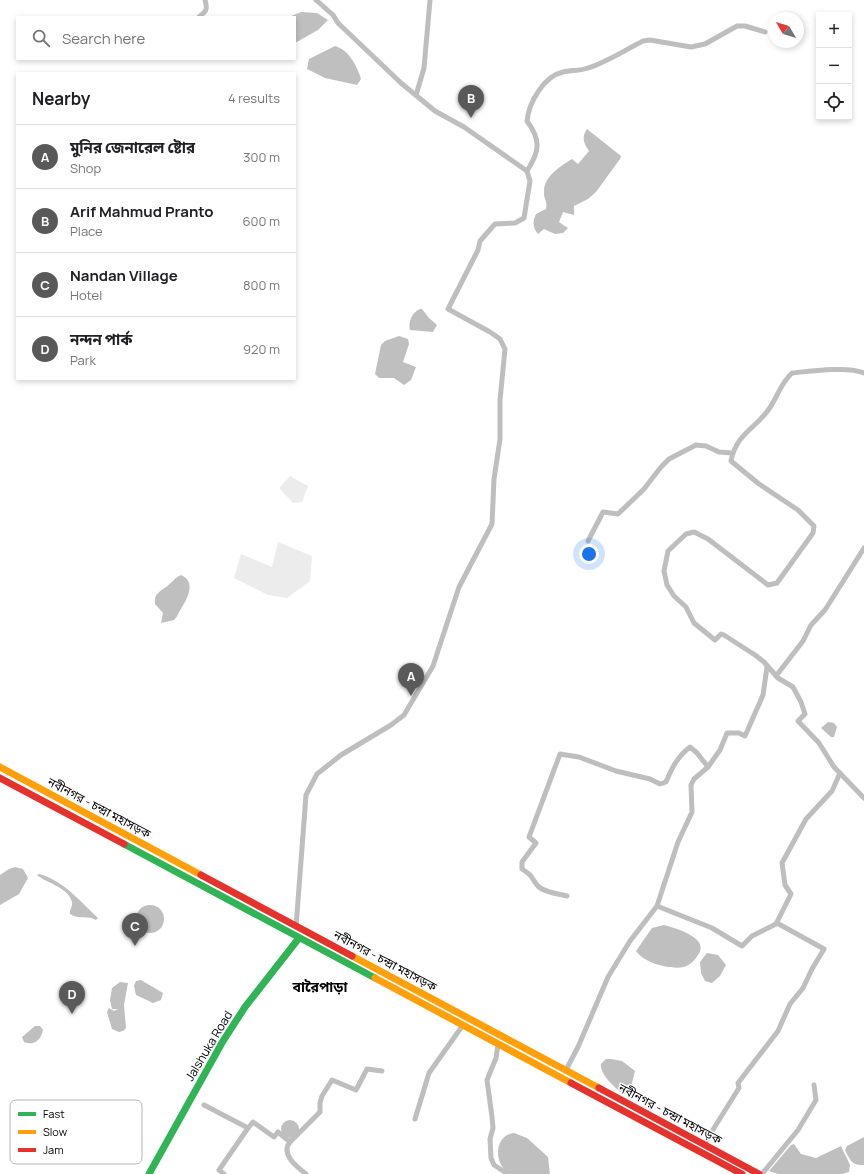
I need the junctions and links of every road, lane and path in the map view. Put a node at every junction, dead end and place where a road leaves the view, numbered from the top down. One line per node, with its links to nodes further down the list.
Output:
1 (205, 0): 4 (street)
2 (316, 0): 6 (street)
3 (430, 0): 6 (street)
4 (200, 16)
5 (765, 32): 7 (street)
6 (416, 95): 7 (street)
7 (527, 171): 24 (street)
8 (864, 372): 9 (street)
9 (732, 453): 10 (street); 12 (street)
10 (588, 541)
11 (864, 548): 13 (street)
12 (767, 667): 13 (street); 15 (street)
13 (776, 676): 16 (street)
14 (0, 767): 19 (main road, নবীনগর - চন্দ্রা মহাসড়ক)
15 (708, 767): 21 (street); 22 (street)
16 (840, 773): 18 (street); 23 (street)
17 (0, 778): 20 (main road, নবীনগর - চন্দ্রা মহাসড়ক)
18 (864, 798)
19 (90, 816): 20 (main road); 24 (main road, নবীনগর - চন্দ্রা মহাসড়ক)
20 (86, 824): 25 (main road, নবীনগর - চন্দ্রা মহাসড়ক)
21 (567, 896)
22 (657, 906): 23 (street); 28 (street)
23 (777, 923): 35 (street)
24 (296, 927): 28 (main road, নবীনগর - চন্দ্রা মহাসড়ক)
25 (299, 938): 26 (main road, নবীনগর - চন্দ্রা মহাসড়ক); 36 (main road, Jalshuka Road)
26 (463, 1024): 27 (main road, নবীনগর - চন্দ্রা মহাসড়ক); 32 (street)
27 (498, 1043): 39 (street); 40 (main road, নবীনগর - চন্দ্রা মহাসড়ক)
28 (566, 1070): 35 (main road, নবীনগর - চন্দ্রা মহাসড়ক)
29 (382, 1071): 34 (street)
30 (814, 1085): 42 (street)
31 (204, 1105): 33 (street)
32 (415, 1119)
33 (248, 1128): 34 (street); 37 (street)
34 (290, 1142): 38 (street)
35 (704, 1144): 41 (main road, নবীনগর - চন্দ্রা মহাসড়ক)
36 (149, 1174)
37 (224, 1174)
38 (306, 1174)
39 (508, 1174)
40 (742, 1174)
41 (759, 1174)
42 (762, 1174)

